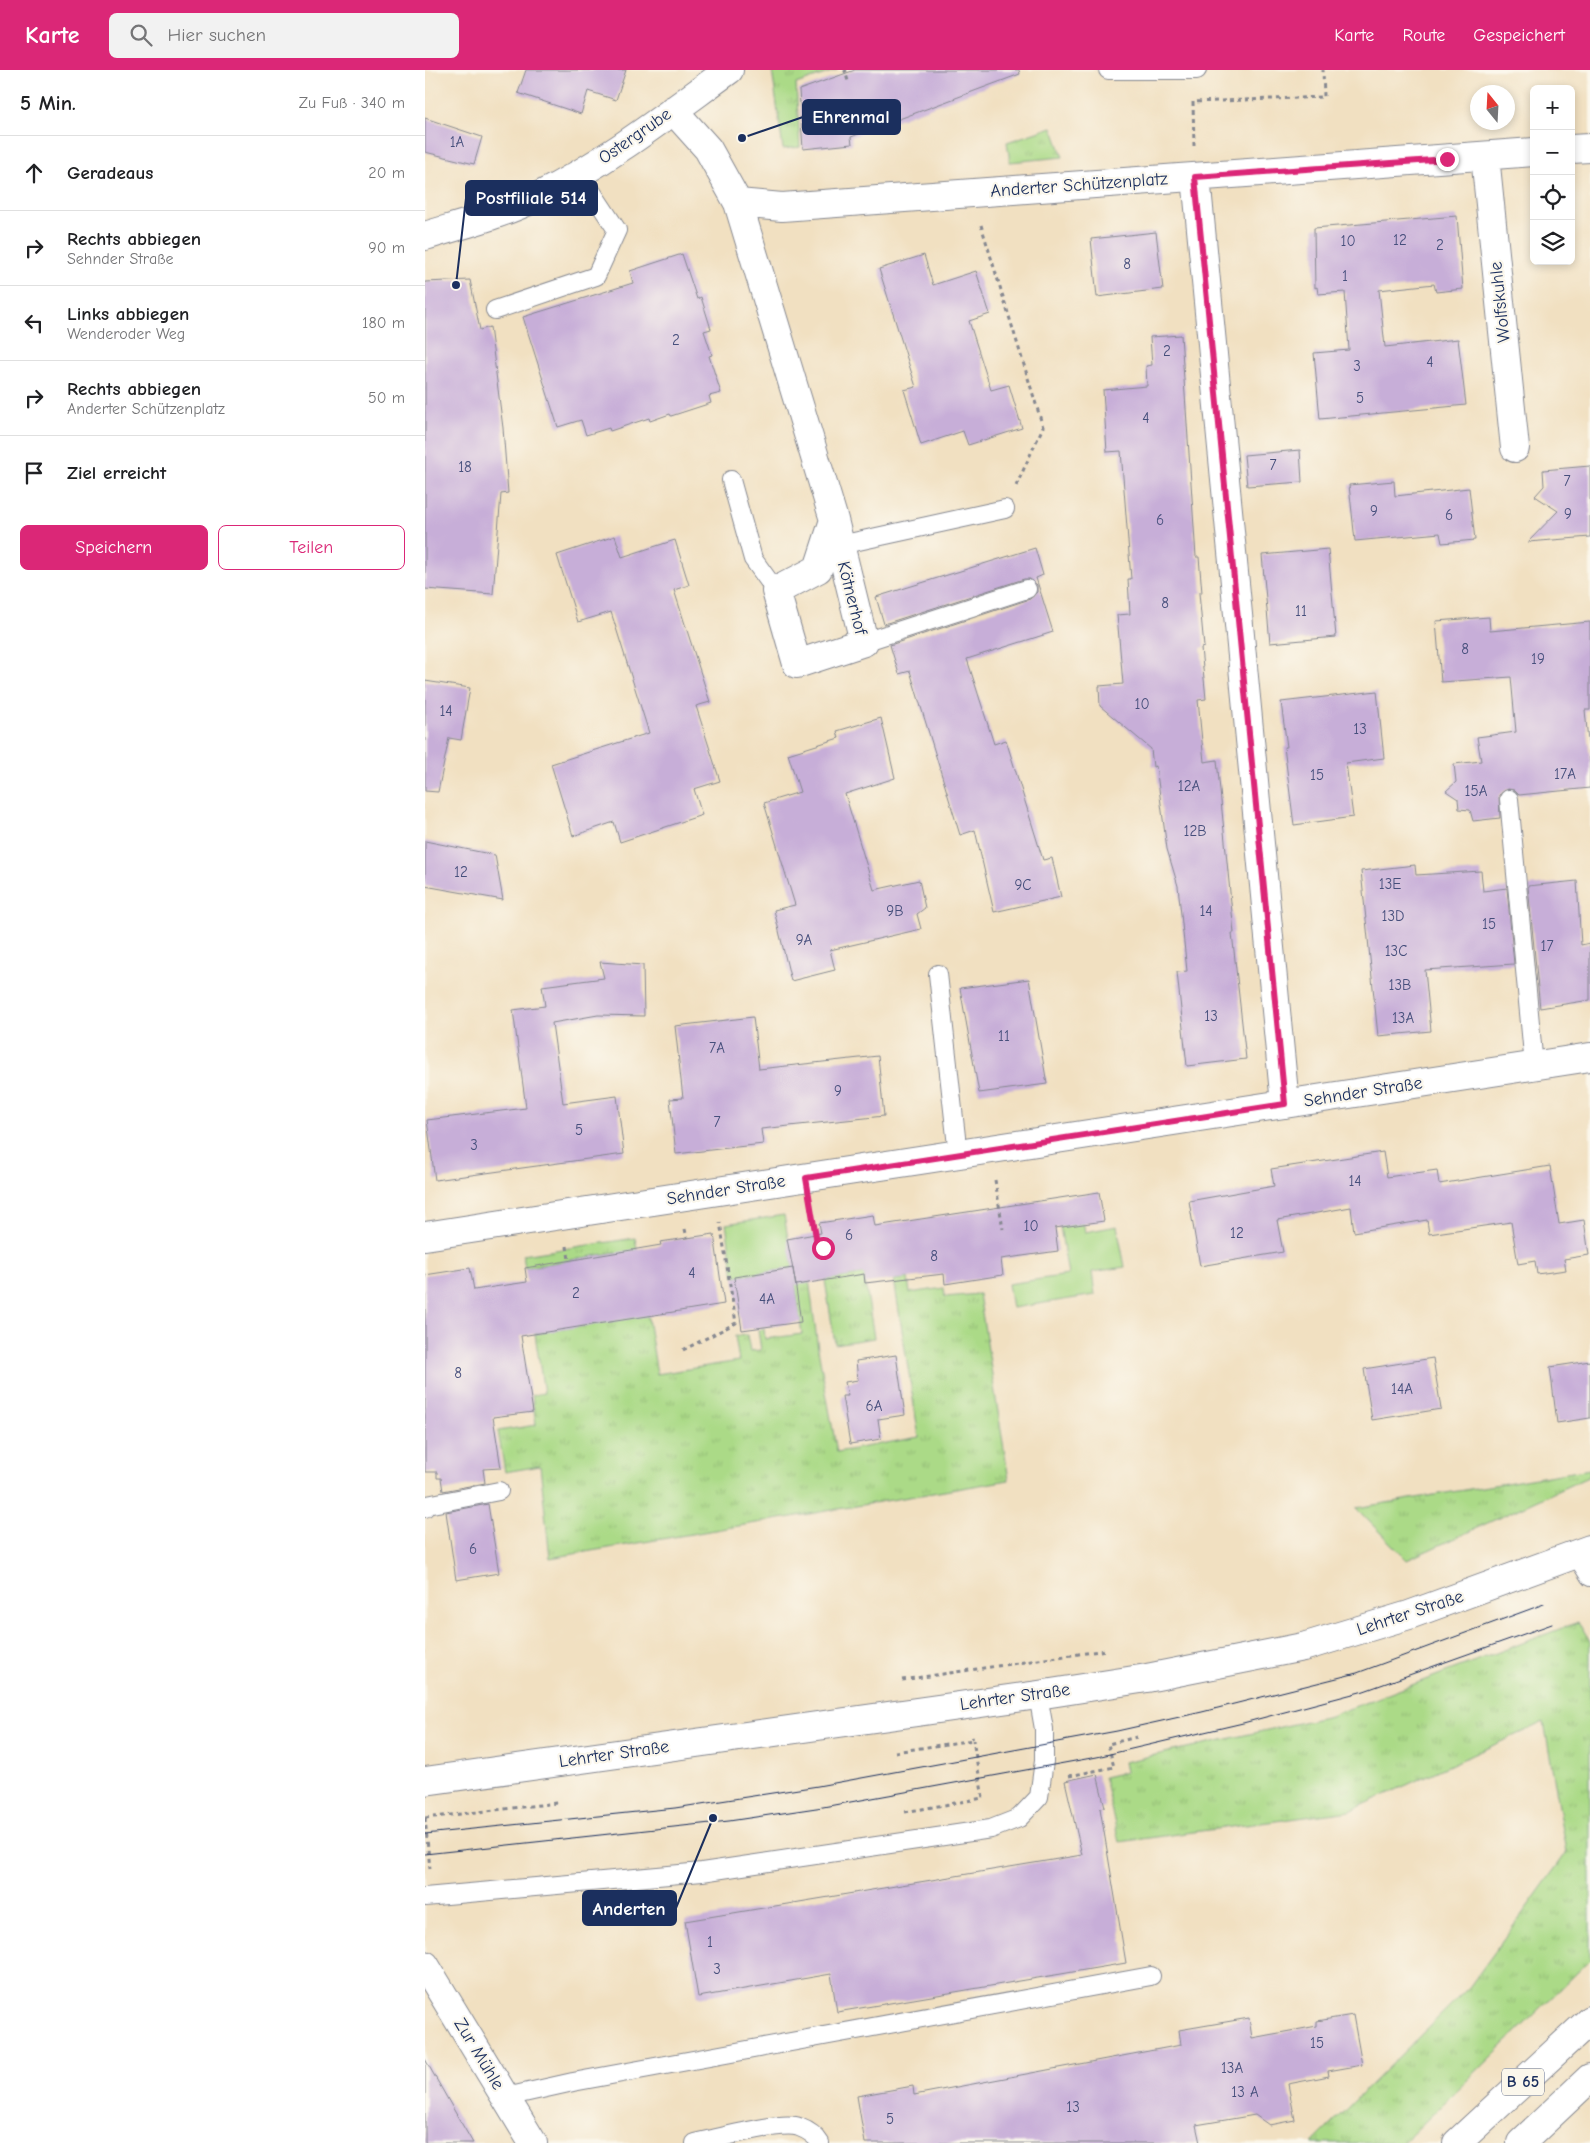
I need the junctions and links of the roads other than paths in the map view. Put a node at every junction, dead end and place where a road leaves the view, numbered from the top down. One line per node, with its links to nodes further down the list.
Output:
1 (729, 70): 4 (main road, Ostergrube)
2 (1108, 70): 3 (lane)
3 (1197, 70)
4 (673, 110): 9 (main road, Ostergrube); 11 (main road)
5 (1590, 148): 6 (main road)
6 (1575, 150)
7 (1530, 152): 8 (main road, Anderter Schützenplatz)
8 (1485, 156): 10 (main road, Anderter Schützenplatz); 14 (main road, Wolfskuhle)
9 (580, 174): 12 (main road, Ostergrube); 13 (lane)
10 (1195, 177): 11 (main road, Anderter Schützenplatz); 25 (main road)
11 (738, 203): 17 (main road, Kötnerhof)
12 (425, 236)
13 (495, 310)
14 (1515, 448)
15 (731, 480): 19 (lane)
16 (1005, 509): 17 (lane)
17 (837, 532): 19 (main road, Kötnerhof); 20 (main road, Kötnerhof)
18 (1027, 589): 20 (lane)
19 (776, 591): 20 (main road, Kötnerhof)
20 (864, 642)
21 (1509, 799): 24 (lane)
22 (938, 974): 26 (lane)
23 (1590, 1057): 24 (main road, Sehnder Straße)
24 (1534, 1066): 25 (main road, Sehnder Straße)
25 (1285, 1104): 26 (main road, Sehnder Straße)
26 (957, 1155): 27 (main road, Sehnder Straße)
27 (425, 1236)
28 (499, 1491): 29 (lane)
29 (425, 1508)
30 (1585, 1560): 31 (main road, Lehrter Straße)
31 (1038, 1695): 32 (main road, Lehrter Straße); 33 (lane)
32 (425, 1780)
33 (425, 1897)
34 (425, 1965): 38 (main road, Zur Mühle)
35 (1151, 1976): 38 (lane)
36 (1590, 2020): 42 (main road, B 65)
37 (1590, 2078): 43 (main road, B 65)
38 (506, 2098): 39 (main road, Zur Mühle)
39 (533, 2143)
40 (695, 2143): 41 (lane)
41 (820, 2143)
42 (1457, 2143)
43 (1521, 2143)

